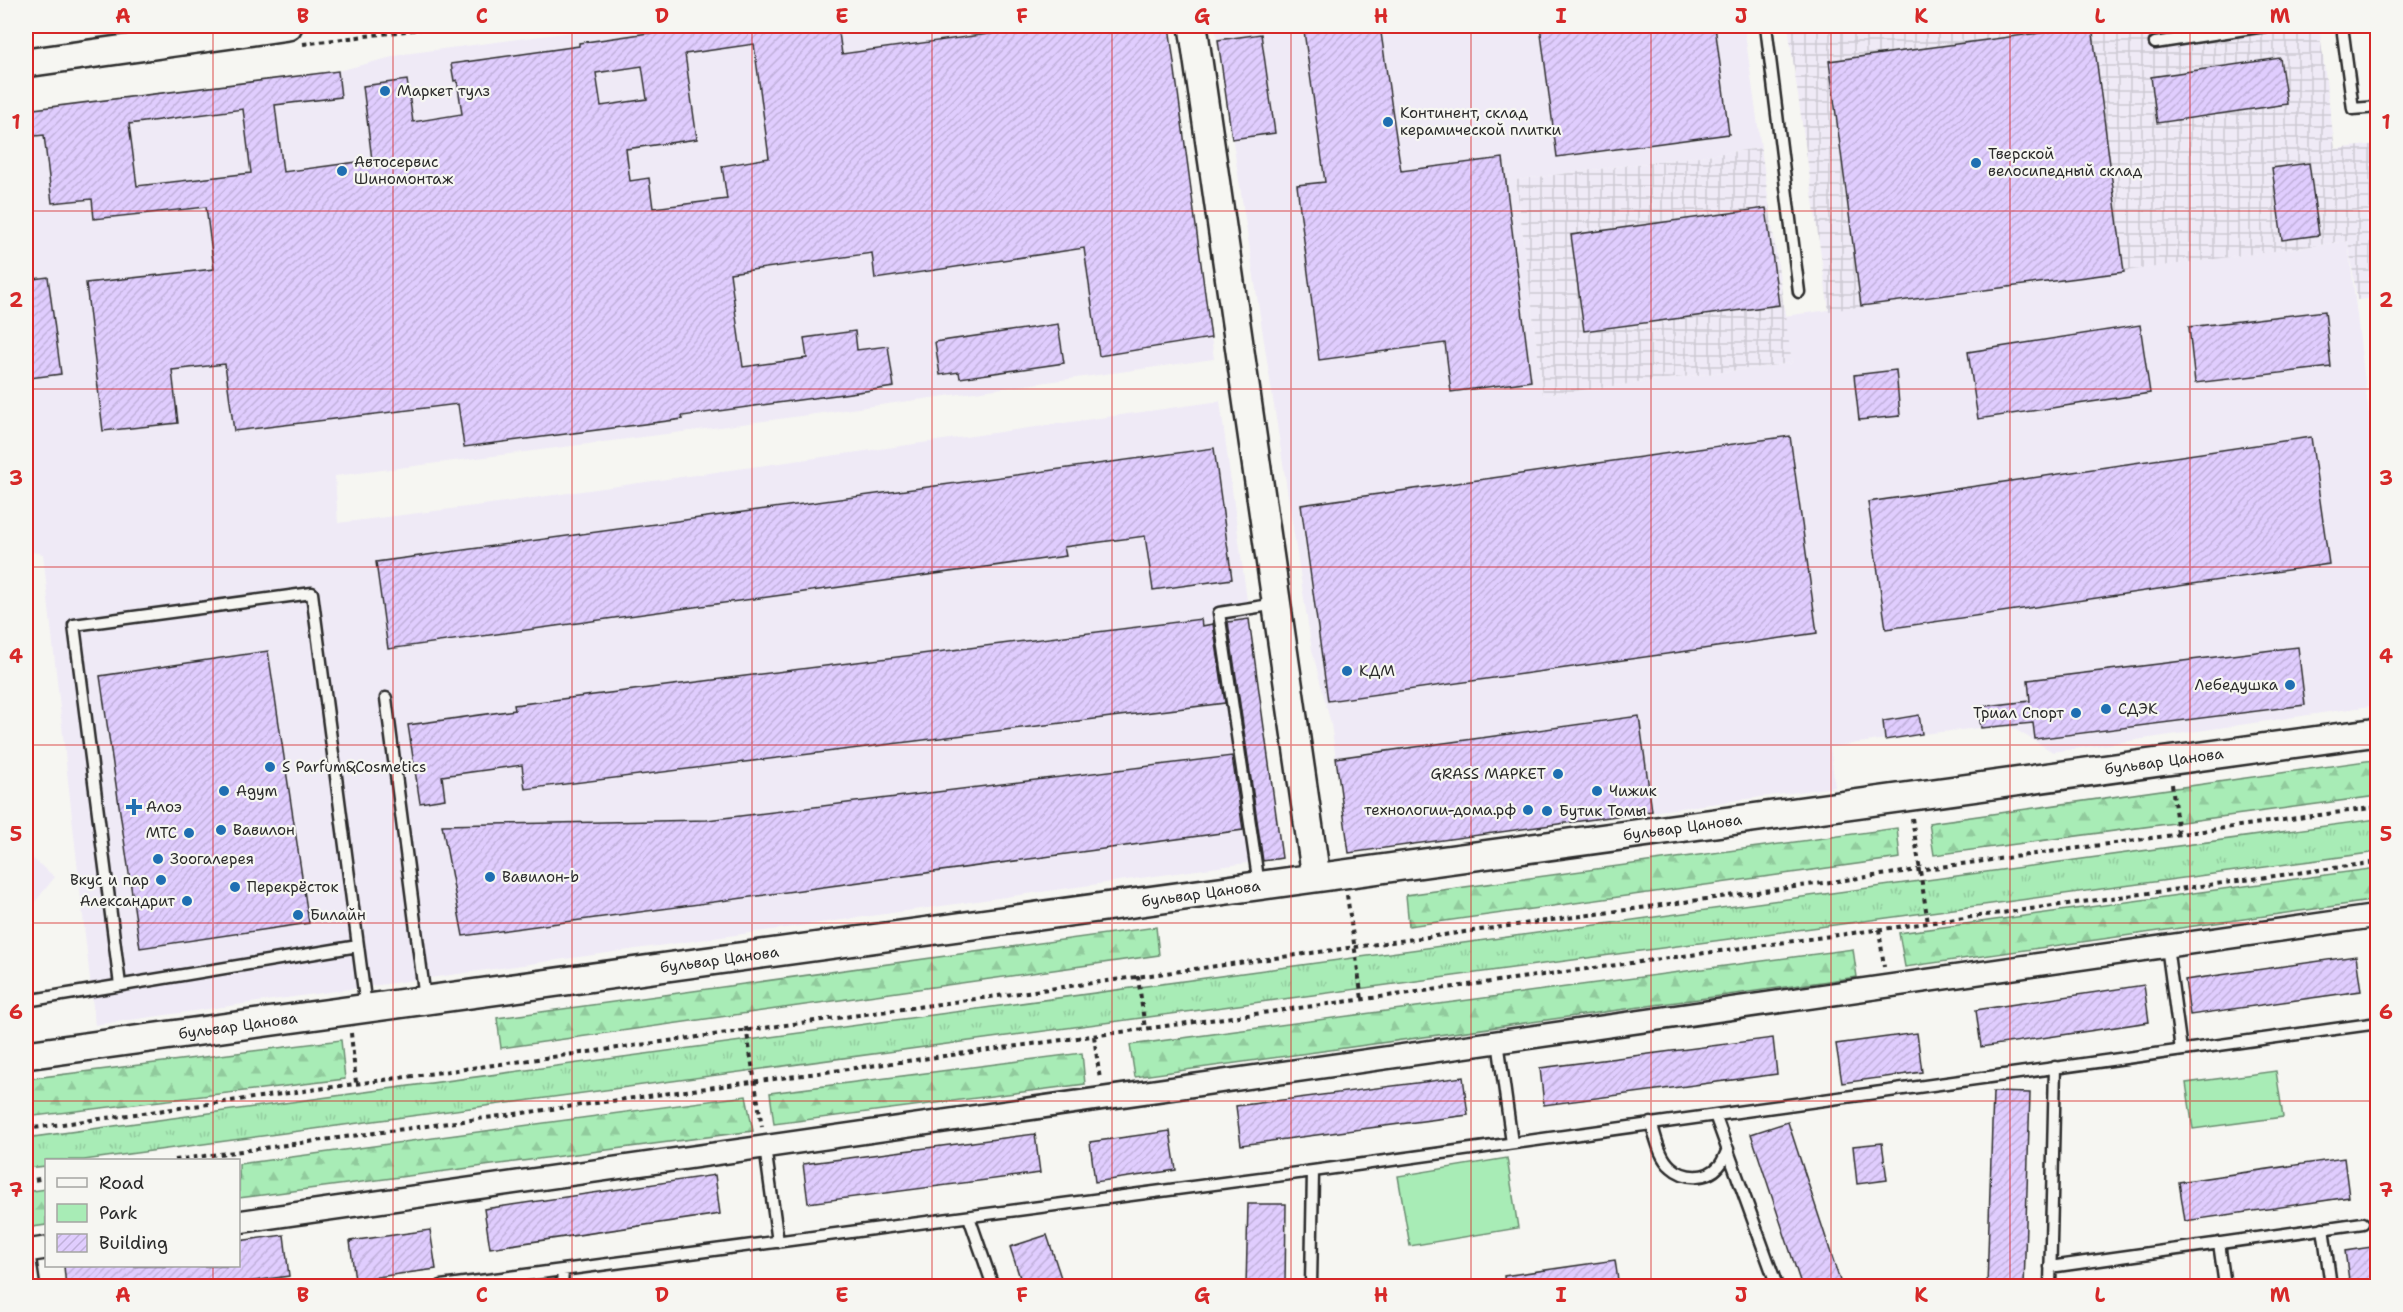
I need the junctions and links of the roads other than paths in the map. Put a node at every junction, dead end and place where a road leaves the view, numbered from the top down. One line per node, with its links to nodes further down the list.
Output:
1 (288, 26): 8 (street)
2 (1193, 26): 11 (street)
3 (1766, 26): 10 (lane)
4 (2265, 26): 6 (lane)
5 (2342, 26): 9 (lane)
6 (2241, 27): 7 (lane)
7 (2155, 43)
8 (26, 63)
9 (2378, 106)
10 (1800, 292)
11 (1277, 604): 14 (street); 15 (lane)
12 (386, 698): 20 (lane)
13 (2378, 732): 14 (street, бульвар Цанова)
14 (1317, 877): 15 (street, бульвар Цанова)
15 (1259, 885): 20 (street, бульвар Цанова)
16 (2378, 916): 18 (street)
17 (358, 946): 19 (lane); 19 (lane); 22 (lane)
18 (2167, 946): 24 (street); 25 (lane)
19 (120, 985): 21 (lane)
20 (426, 999): 22 (street, бульвар Цанова)
21 (26, 1001)
22 (366, 1007): 26 (street, бульвар Цанова)
23 (2378, 1023): 25 (lane)
24 (1498, 1041): 30 (lane); 31 (street)
25 (2181, 1050): 27 (lane)
26 (26, 1055)
27 (2055, 1068): 28 (lane); 41 (lane)
28 (1715, 1114): 29 (lane); 32 (lane)
29 (1651, 1124): 30 (lane); 32 (lane)
30 (1512, 1143): 33 (lane)
31 (765, 1147): 35 (street); 38 (lane)
32 (1728, 1149): 48 (lane)
33 (1313, 1170): 34 (lane); 47 (lane)
34 (969, 1216): 38 (lane); 46 (lane)
35 (240, 1222)
36 (2363, 1223): 37 (lane)
37 (2323, 1228): 39 (lane); 51 (lane)
38 (778, 1242): 42 (lane)
39 (2219, 1243): 41 (lane); 50 (lane)
40 (34, 1250): 43 (lane)
41 (2050, 1267): 49 (lane)
42 (562, 1270): 44 (lane); 45 (lane)
43 (34, 1287)
44 (441, 1287)
45 (562, 1287)
46 (993, 1287)
47 (1311, 1287)
48 (1777, 1287)
49 (2050, 1287)
50 (2225, 1287)
51 (2331, 1287)

